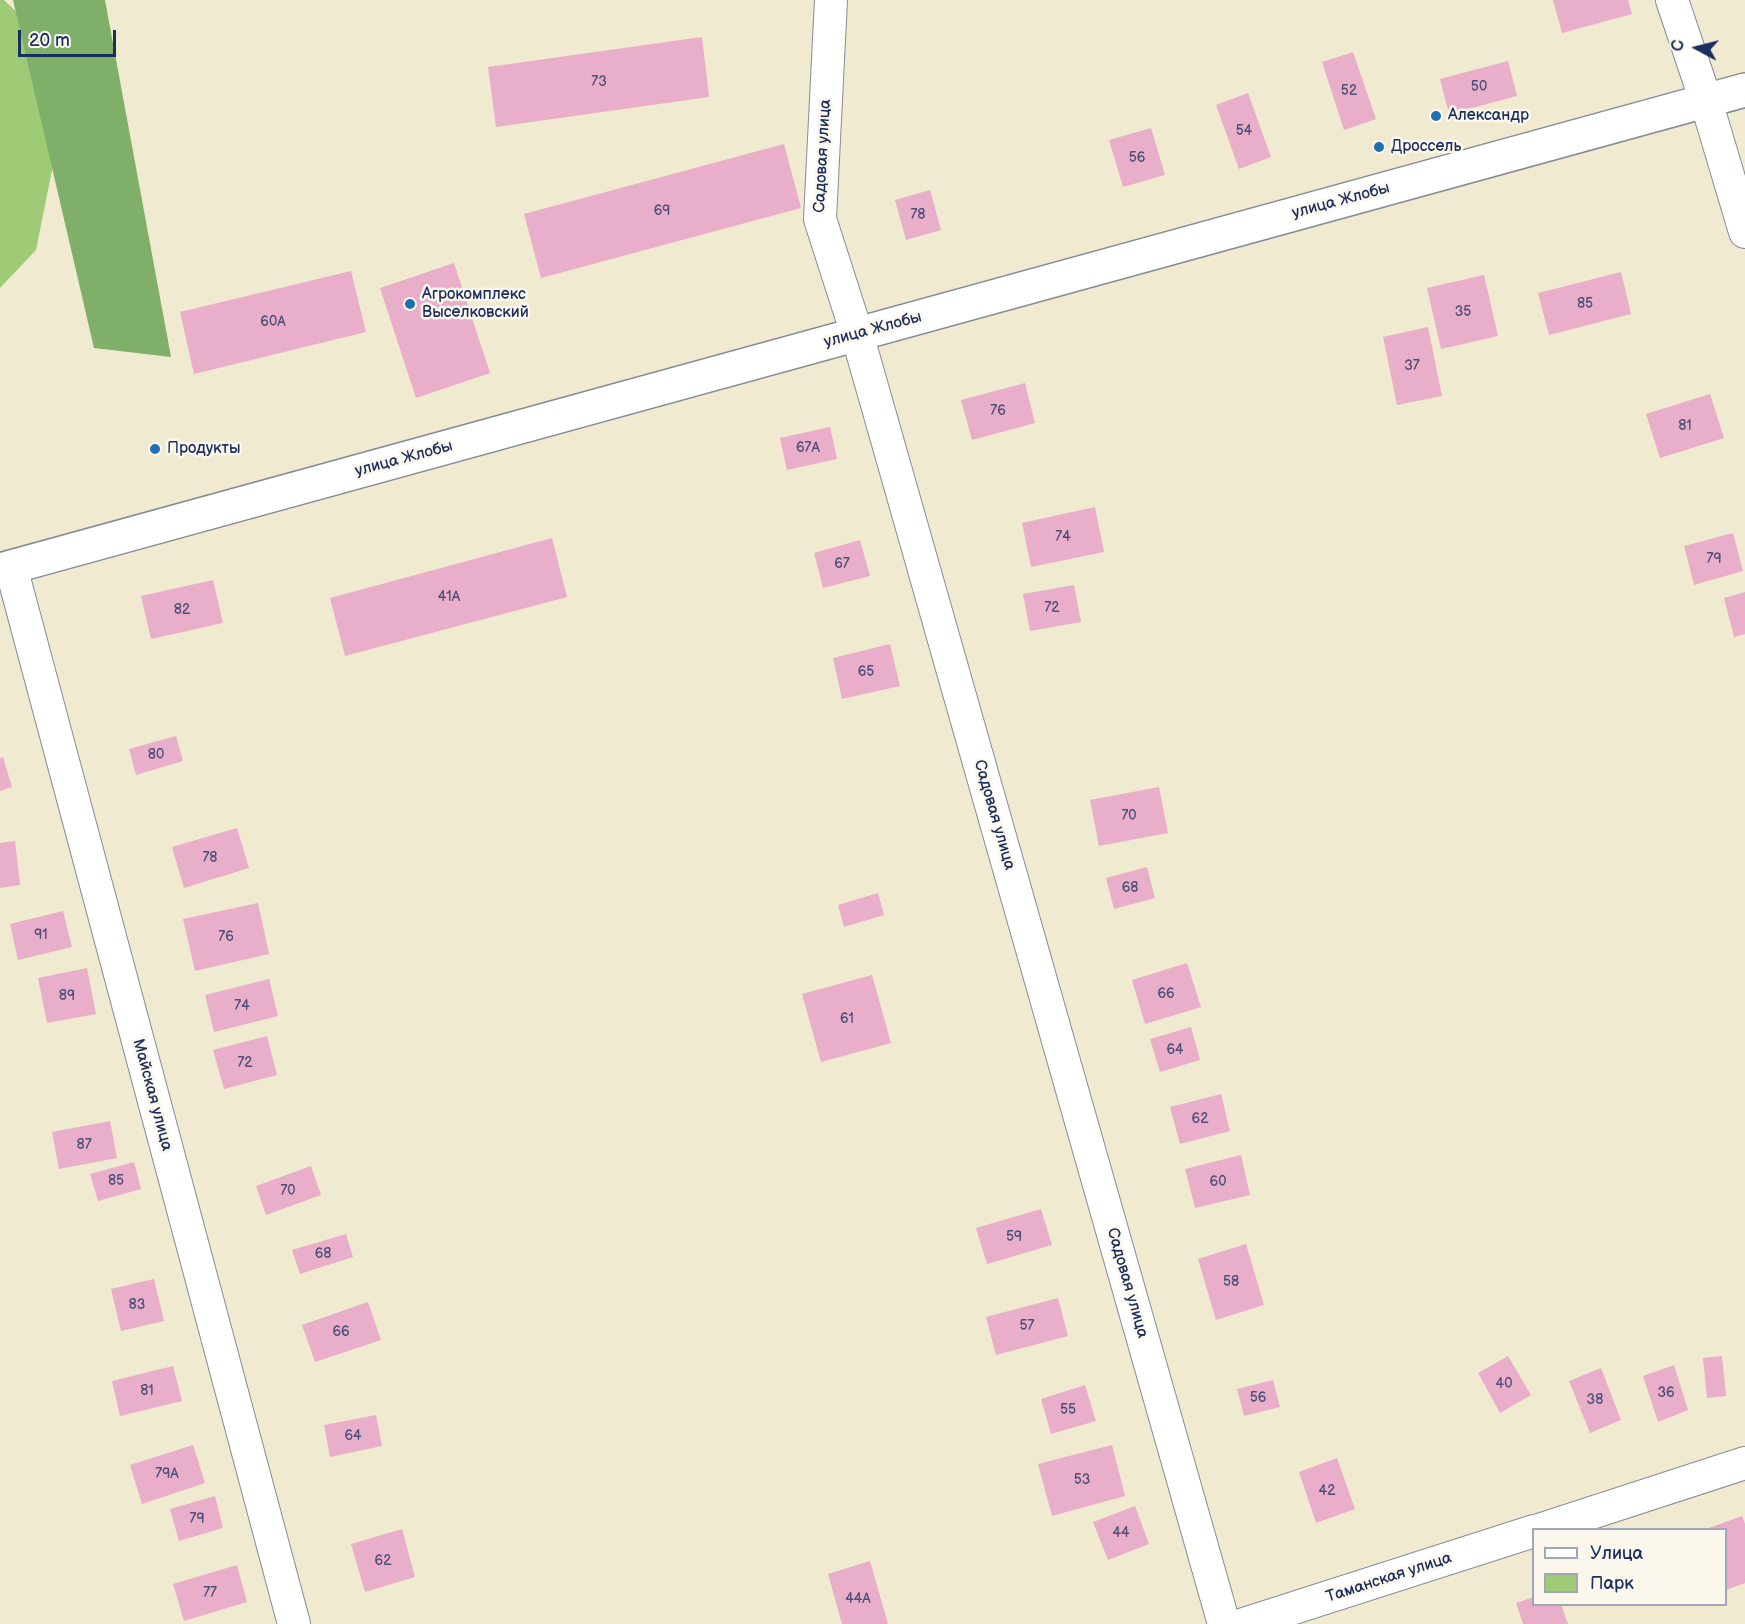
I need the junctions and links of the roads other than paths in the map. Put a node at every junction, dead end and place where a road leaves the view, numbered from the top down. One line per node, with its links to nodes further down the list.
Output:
1 (831, 0): 6 (street, Садовая улица)
2 (1672, 0): 4 (street)
3 (1745, 90): 4 (street, улица Жлобы)
4 (1706, 101): 5 (street); 6 (street, улица Жлобы)
5 (1745, 232)
6 (857, 334): 7 (street, улица Жлобы); 12 (street, Садовая улица)
7 (6, 568): 11 (street, Майская улица)
8 (1745, 1464): 9 (street)
9 (1545, 1528)
10 (1532, 1531): 13 (street, Таманская улица)
11 (294, 1624)
12 (1224, 1624)
13 (1244, 1624)

